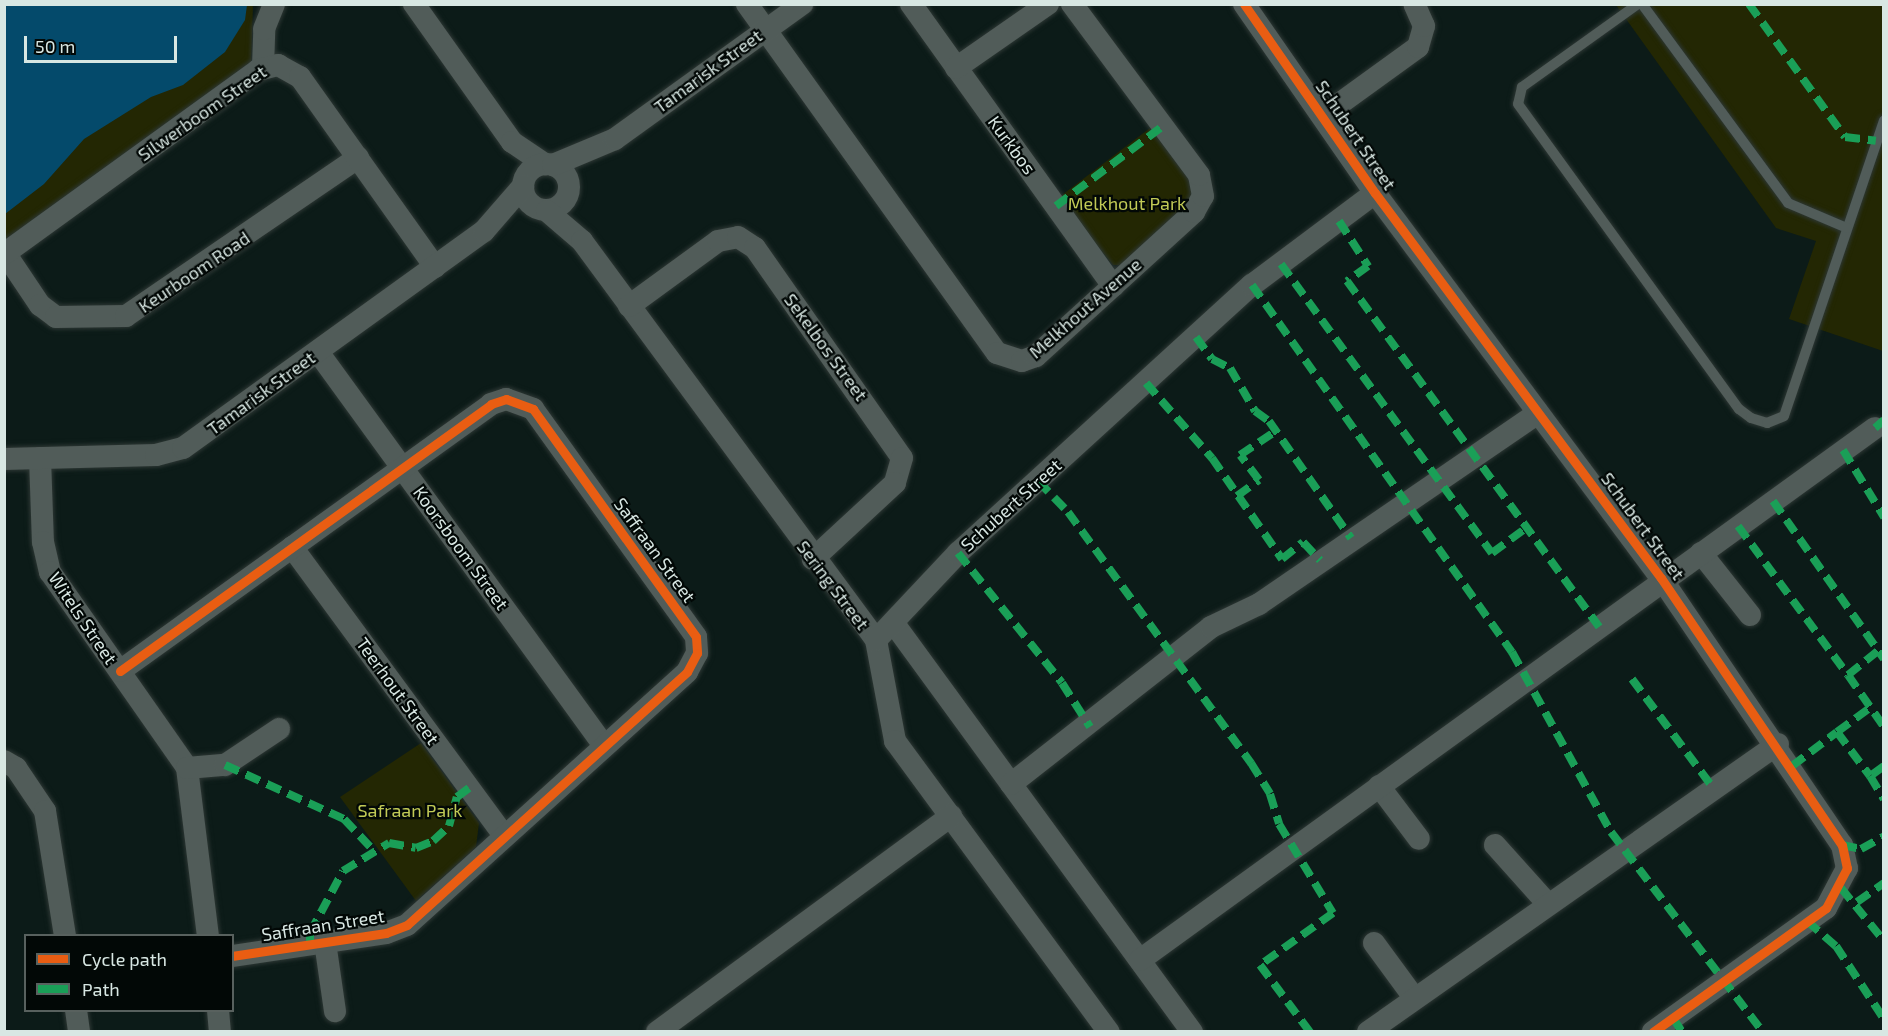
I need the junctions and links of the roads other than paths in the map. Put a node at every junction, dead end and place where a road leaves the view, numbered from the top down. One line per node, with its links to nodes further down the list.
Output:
1 (274, 4): 13 (street)
2 (414, 4): 18 (street)
3 (747, 4): 12 (street, Melkhout Avenue)
4 (802, 4): 12 (street, Tamarisk Street)
5 (910, 4): 14 (street, Kurkbos)
6 (1048, 4): 14 (street)
7 (1072, 4): 30 (street, Melkhout Avenue)
8 (1244, 4): 15 (street, Schubert Street)
9 (1414, 4): 15 (street)
10 (1638, 4): 25 (lane)
11 (1642, 4): 25 (lane)
12 (766, 30): 17 (street, Tamarisk Street); 30 (street, Melkhout Avenue)
13 (263, 67): 19 (street, Silwerboom Street); 28 (street, Silwerboom Street)
14 (956, 68): 30 (street, Kurkbos)
15 (1324, 115): 23 (street, Schubert Street)
16 (1884, 120): 25 (lane)
17 (615, 138): 20 (street, Tamarisk Street); 22 (street, Tamarisk Street)
18 (512, 142): 20 (street); 21 (street, Sering Street)
19 (357, 159): 28 (street, Keurboom Road); 29 (street, Silwerboom Street)
20 (549, 164): 21 (street, Tamarisk Street); 22 (street, Sering Street)
21 (524, 182): 24 (street, Sering Street); 26 (street, Tamarisk Street)
22 (569, 192): 24 (street, Tamarisk Street); 27 (street, Sering Street)
23 (1375, 193): 33 (street, Schubert Street); 43 (street, Schubert Street)
24 (542, 210): 26 (street, Tamarisk Street); 27 (street, Sering Street)
25 (1847, 228)
26 (484, 231): 29 (street, Tamarisk Street)
27 (582, 241): 31 (street, Sering Street)
28 (5, 254)
29 (435, 267): 32 (street, Tamarisk Street)
30 (1113, 286)
31 (629, 306): 40 (street, Sering Street); 40 (street, Sekelbos Street)
32 (318, 352): 35 (street, Tamarisk Street); 37 (street, Koorsboom Street)
33 (1538, 413): 41 (street, Schubert Street); 51 (street)
34 (1875, 428): 39 (street, Schubert Street)
35 (40, 458): 36 (street, Tamarisk Street); 45 (street, Witels Street)
36 (4, 459)
37 (402, 468): 38 (street, Saffraan Street); 48 (street, Koorsboom Street); 48 (street, Saffraan Street)
38 (292, 547): 45 (street, Saffraan Street); 54 (street, Teerhout Street)
39 (1701, 553): 41 (street, Schubert Street); 42 (street)
40 (813, 559): 44 (street, Sering Street)
41 (1661, 578): 47 (street, Schubert Street); 52 (street, Schubert Street)
42 (1750, 615)
43 (895, 625): 44 (street, Schubert Street); 51 (street)
44 (876, 640): 53 (street, Sering Street)
45 (120, 671): 50 (street, Witels Street)
46 (279, 729): 50 (street)
47 (1778, 744): 57 (street); 74 (street, Schubert Street)
48 (604, 745): 54 (street, Saffraan Street)
49 (4, 761): 58 (street)
50 (187, 768): 59 (street, Witels Street)
51 (1011, 784): 63 (street)
52 (1380, 786): 55 (street); 63 (street, Schubert Street)
53 (951, 816): 68 (street, Sering Street); 71 (street)
54 (504, 836): 60 (street, Saffraan Street)
55 (1419, 839)
56 (1495, 845): 57 (street)
57 (1548, 904): 64 (street)
58 (65, 934)
59 (208, 934)
60 (325, 942): 62 (street, Saffraan Street); 65 (street)
61 (1374, 943): 64 (street)
62 (234, 956)
63 (1140, 960): 72 (street)
64 (1413, 996): 73 (street)
65 (335, 1011)
66 (76, 1012): 69 (street)
67 (218, 1012): 70 (street)
68 (1106, 1030)
69 (79, 1032)
70 (220, 1032)
71 (657, 1032)
72 (1192, 1032)
73 (1368, 1032)
74 (1653, 1032)

